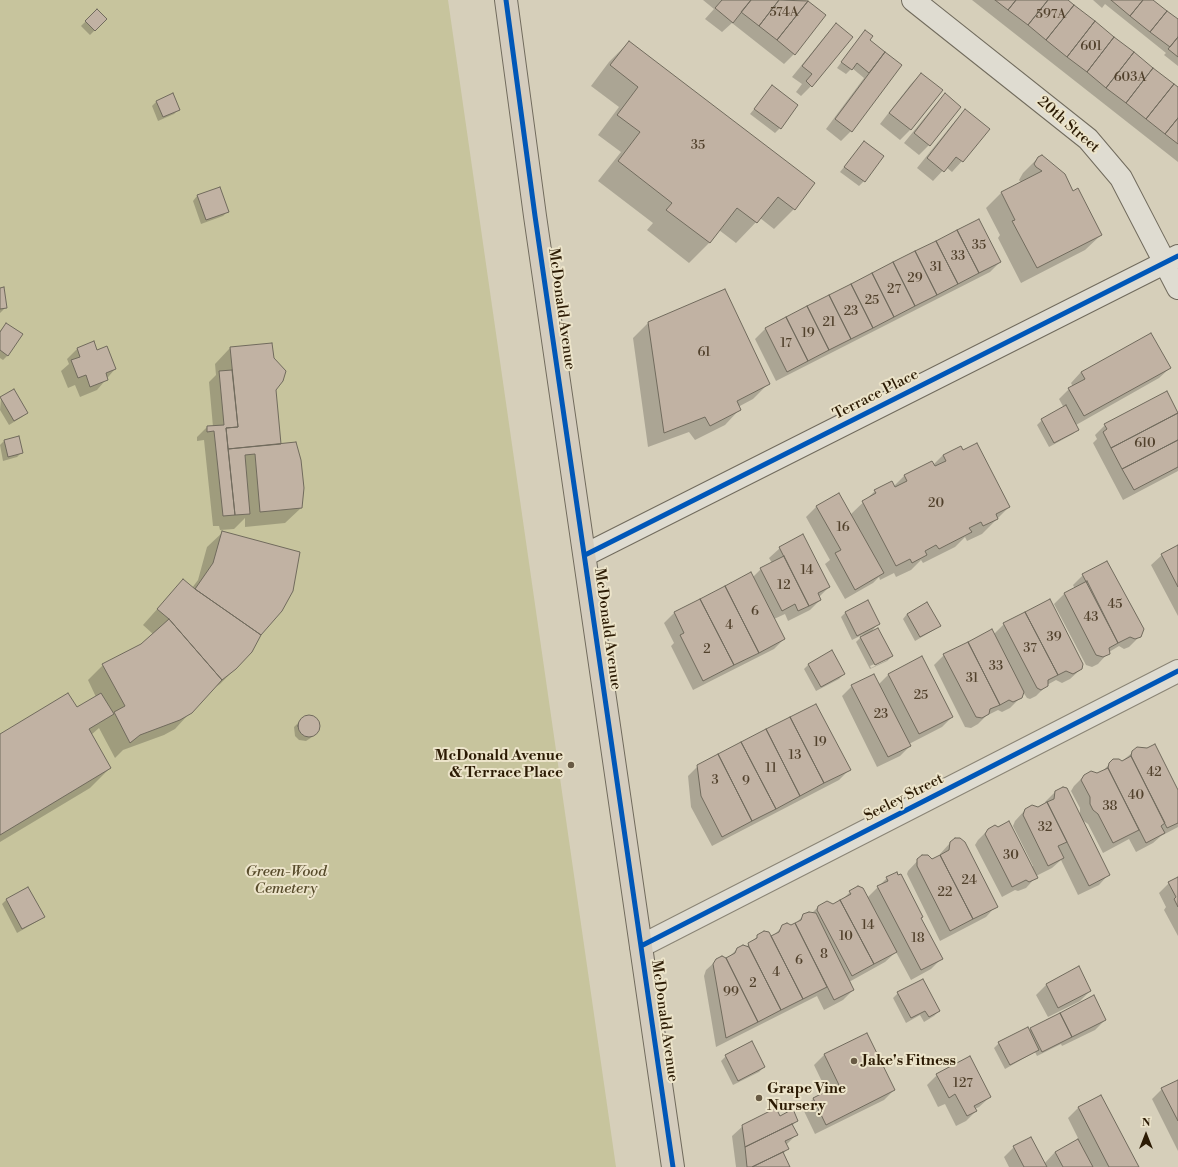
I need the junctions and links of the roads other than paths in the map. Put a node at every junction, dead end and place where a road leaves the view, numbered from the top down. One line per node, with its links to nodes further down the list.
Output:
1 (506, 0): 5 (main road, McDonald Avenue)
2 (913, 0): 3 (main road, 20th Street)
3 (1172, 260): 4 (main road, 20th Street); 5 (main road, Terrace Place)
4 (1178, 288)
5 (584, 555): 7 (main road, McDonald Avenue)
6 (1178, 671): 7 (main road, Seeley Street)
7 (641, 946): 8 (main road, McDonald Avenue)
8 (673, 1167)

